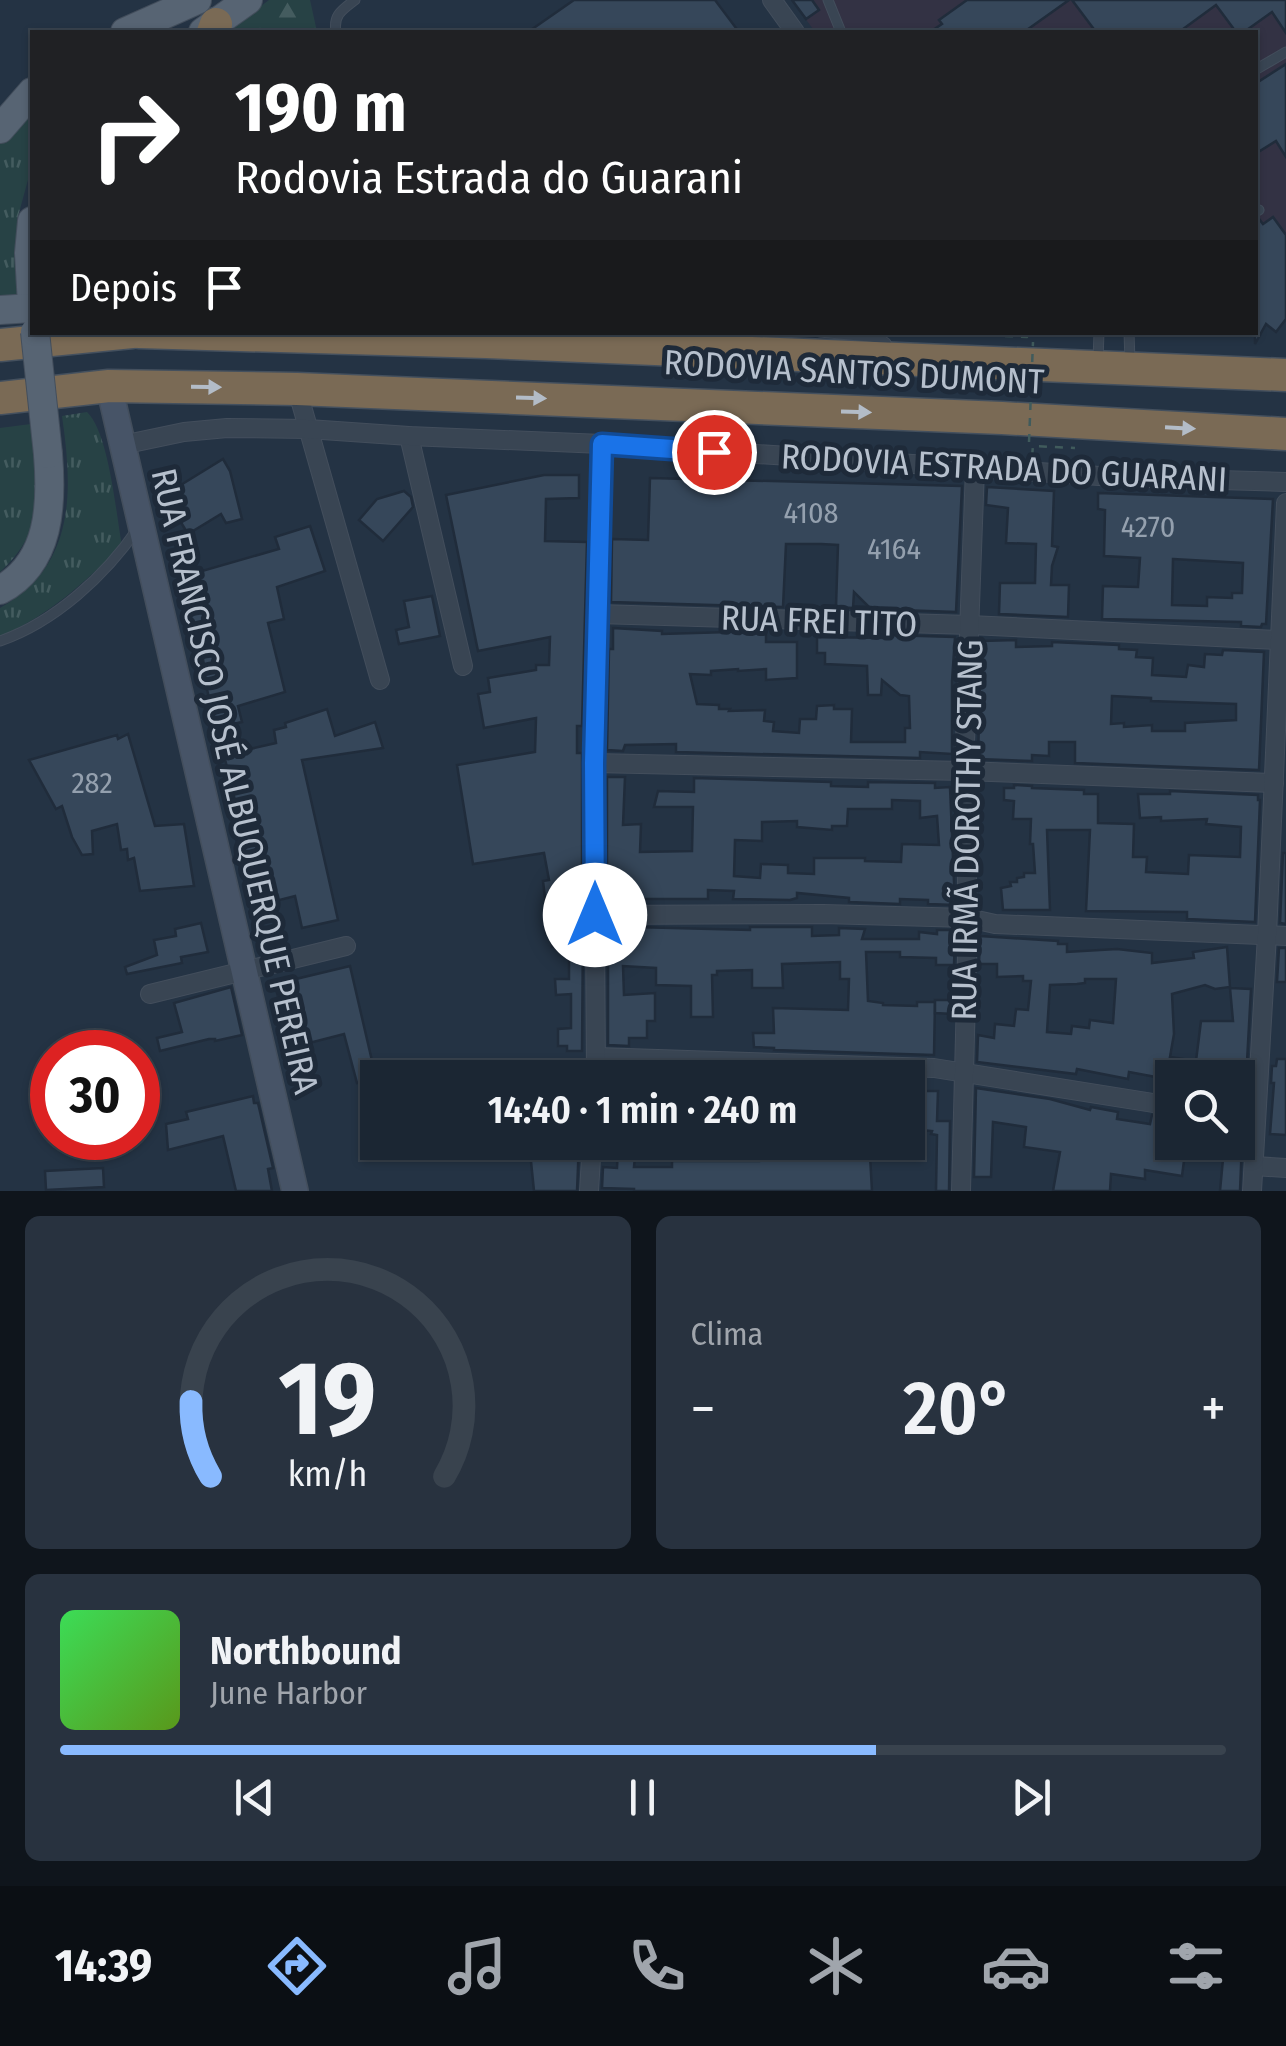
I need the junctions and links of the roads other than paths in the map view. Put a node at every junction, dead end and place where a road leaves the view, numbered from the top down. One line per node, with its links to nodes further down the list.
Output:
1 (250, 0): 5 (main road)
2 (355, 0): 7 (lane)
3 (772, 0): 8 (street)
4 (828, 0): 9 (lane)
5 (206, 18): 6 (main road)
6 (136, 30)
7 (336, 30)
8 (794, 30)
9 (839, 30)
10 (1286, 52): 11 (lane)
11 (1258, 68)
12 (30, 94): 13 (main road)
13 (0, 129)
14 (30, 297): 15 (main road)
15 (0, 310)
16 (36, 335): 40 (main road, bridge)
17 (105, 335): 24 (highway, RODOVIA SANTOS DUMONT)
18 (241, 335): 23 (highway, RODOVIA SANTOS DUMONT)
19 (441, 335): 23 (highway)
20 (850, 335): 25 (lane)
21 (1100, 335): 26 (lane)
22 (1128, 335): 26 (lane)
23 (486, 342): 25 (highway, RODOVIA SANTOS DUMONT)
24 (0, 345)
25 (894, 358): 26 (highway, RODOVIA SANTOS DUMONT)
26 (1114, 369): 27 (highway, RODOVIA SANTOS DUMONT)
27 (1286, 375)
28 (109, 386): 29 (highway, RODOVIA SANTOS DUMONT, one-way to 29); 30 (highway, RODOVIA SANTOS DUMONT); 35 (main road, RUA FRANCISCO JOSÉ ALBUQUERQUE PEREIRA)
29 (297, 388): 31 (street); 32 (highway, RODOVIA SANTOS DUMONT, one-way to 32)
30 (7, 398)
31 (308, 429): 33 (street, RODOVIA ESTRADA DO GUARANI); 35 (street, RODOVIA ESTRADA DO GUARANI); 46 (street)
32 (1286, 434)
33 (409, 436): 34 (street, RODOVIA ESTRADA DO GUARANI); 45 (street)
34 (602, 444): 36 (street, RODOVIA ESTRADA DO GUARANI); 41 (street)
35 (122, 445): 39 (main road, RUA FRANCISCO JOSÉ ALBUQUERQUE PEREIRA)
36 (975, 468): 37 (street, RODOVIA ESTRADA DO GUARANI); 42 (street, RUA IRMÃ DOROTHY STANG)
37 (1286, 482)
38 (1286, 502): 43 (street)
39 (140, 526): 44 (lane); 55 (main road, RUA FRANCISCO JOSÉ ALBUQUERQUE PEREIRA)
40 (0, 590)
41 (598, 614): 42 (street, RUA FREI TITO); 48 (street)
42 (970, 626): 43 (street, RUA FREI TITO); 49 (street, RUA IRMÃ DOROTHY STANG)
43 (1279, 640): 47 (street)
44 (0, 641)
45 (463, 666)
46 (380, 680)
47 (1281, 736): 50 (street)
48 (594, 763): 49 (street); 51 (street)
49 (964, 772): 50 (street); 52 (street, RUA IRMÃ DOROTHY STANG)
50 (1274, 782): 53 (street)
51 (595, 915): 52 (street); 57 (street)
52 (968, 918): 53 (street); 60 (street, RUA IRMÃ DOROTHY STANG)
53 (1277, 936): 59 (street)
54 (346, 946): 55 (street)
55 (242, 971): 56 (street); 66 (main road, RUA FRANCISCO JOSÉ ALBUQUERQUE PEREIRA)
56 (150, 994)
57 (597, 1057): 58 (street); 60 (street)
58 (597, 1060)
59 (1255, 1065)
60 (962, 1072): 61 (street); 68 (street, RUA IRMÃ DOROTHY STANG)
61 (1155, 1103)
62 (591, 1160): 67 (street)
63 (1253, 1160): 64 (street)
64 (1254, 1166): 65 (street); 69 (street)
65 (1286, 1168)
66 (294, 1191)
67 (589, 1191)
68 (961, 1191)
69 (1252, 1191)

